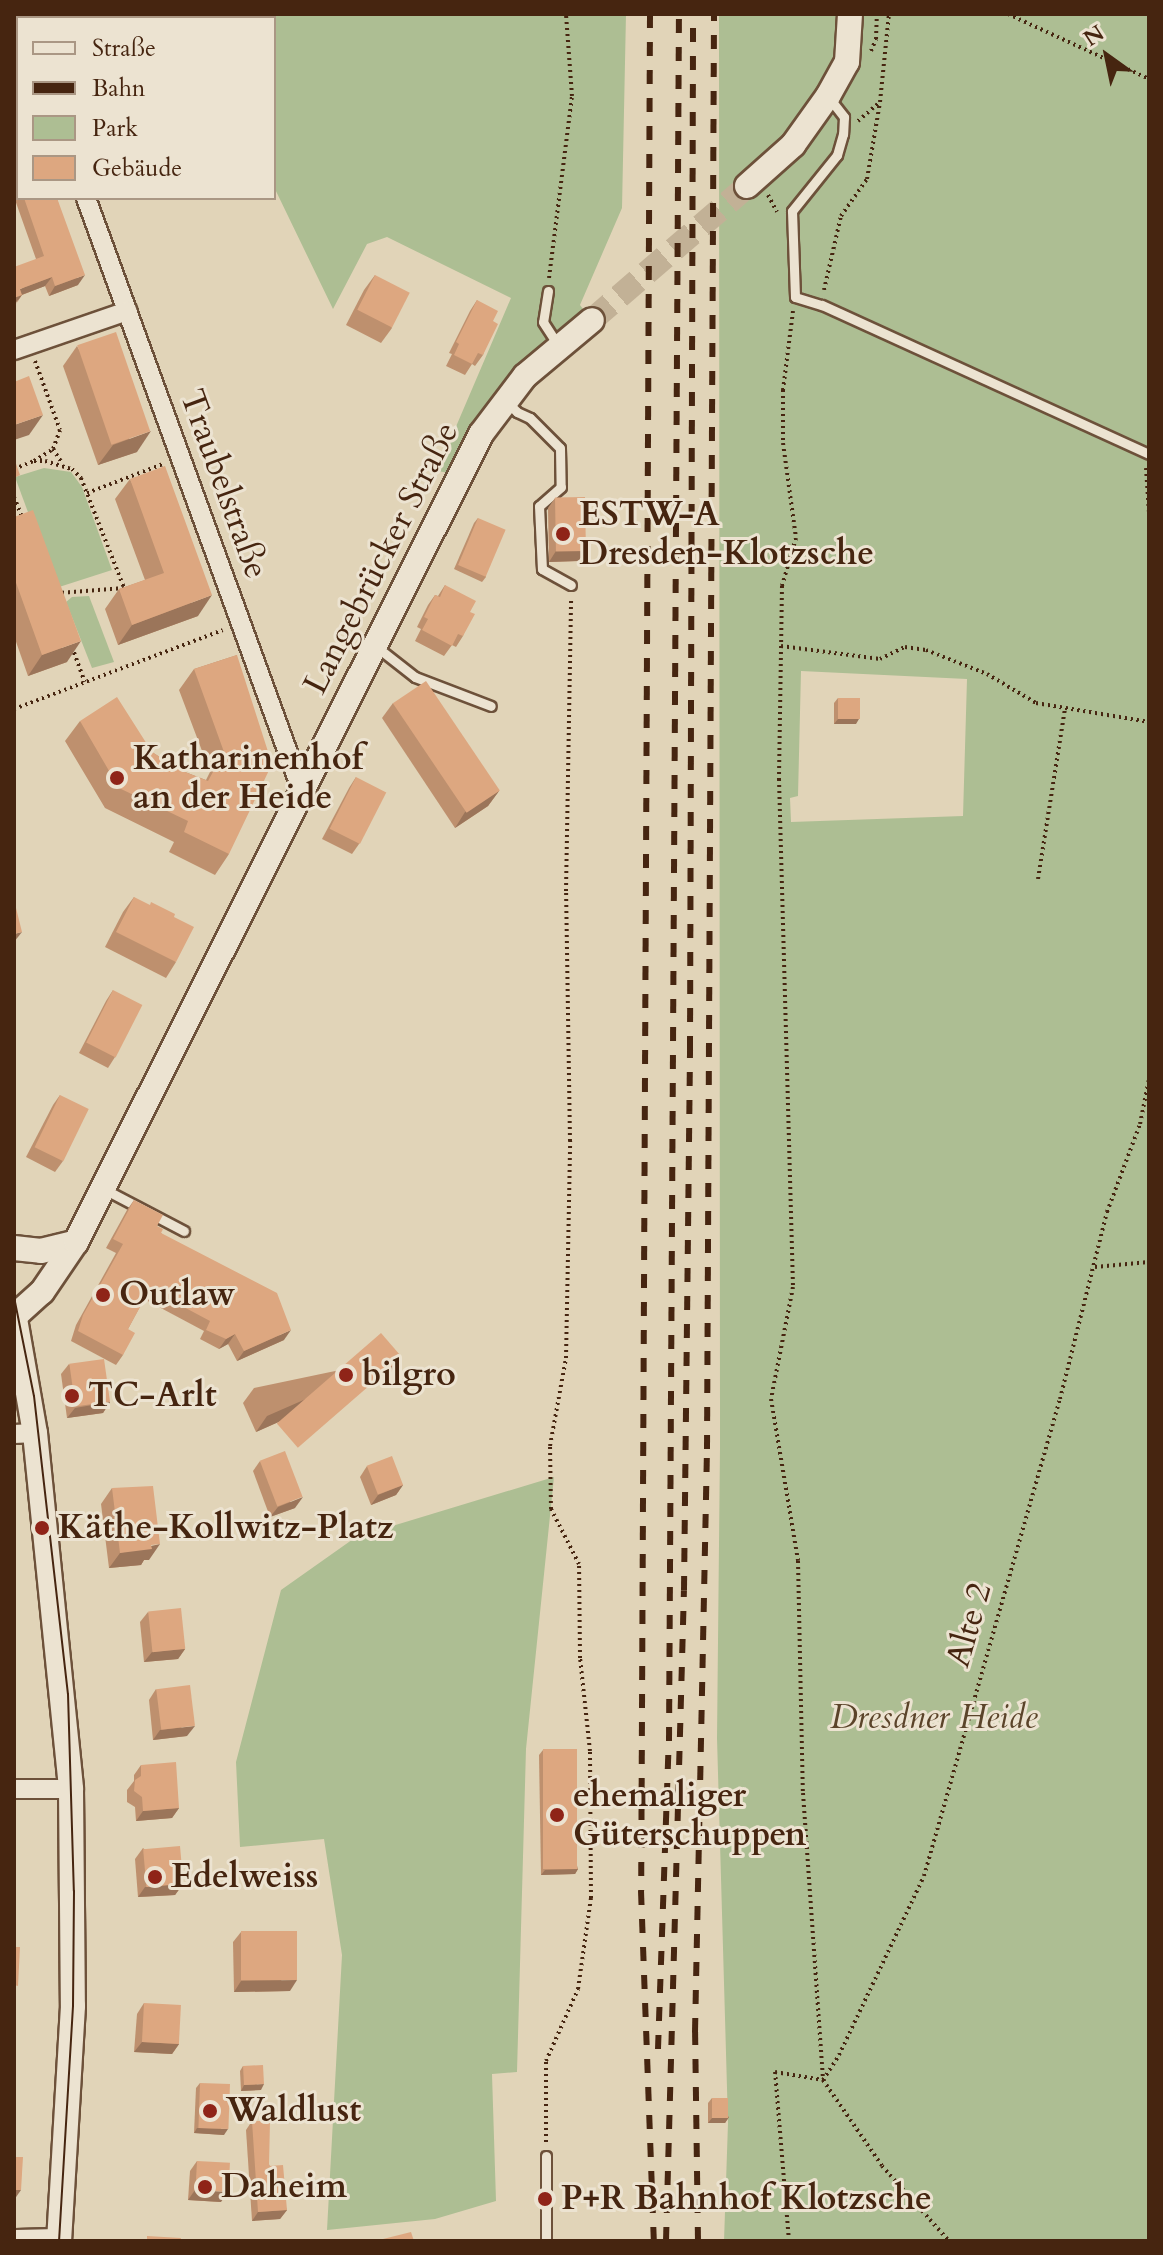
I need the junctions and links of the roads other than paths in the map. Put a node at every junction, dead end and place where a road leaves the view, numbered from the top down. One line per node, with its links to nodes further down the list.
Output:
1 (850, 14): 2 (main road)
2 (828, 96): 3 (main road); 11 (lane)
3 (747, 186)
4 (87, 200): 6 (street, Traubelstraße)
5 (548, 291): 8 (lane)
6 (127, 311): 9 (street); 15 (street, Traubelstraße)
7 (592, 320): 8 (main road, Langebrücker Straße)
8 (559, 347): 10 (main road, Langebrücker Straße)
9 (21, 348)
10 (506, 400): 12 (lane); 13 (main road, Langebrücker Straße)
11 (1147, 453)
12 (571, 585)
13 (374, 645): 14 (lane); 15 (main road, Langebrücker Straße)
14 (491, 706)
15 (302, 791): 16 (main road, Langebrücker Straße)
16 (103, 1189): 17 (lane); 18 (main road, Langebrücker Straße)
17 (184, 1231)
18 (76, 1242): 19 (main road); 20 (main road, Langebrücker Straße)
19 (14, 1248)
20 (14, 1315): 21 (main road)
21 (25, 1434): 23 (main road)
22 (14, 1789): 23 (street)
23 (71, 1789): 26 (main road)
24 (546, 2156): 27 (lane)
25 (14, 2239): 26 (street)
26 (60, 2240)
27 (546, 2241)

